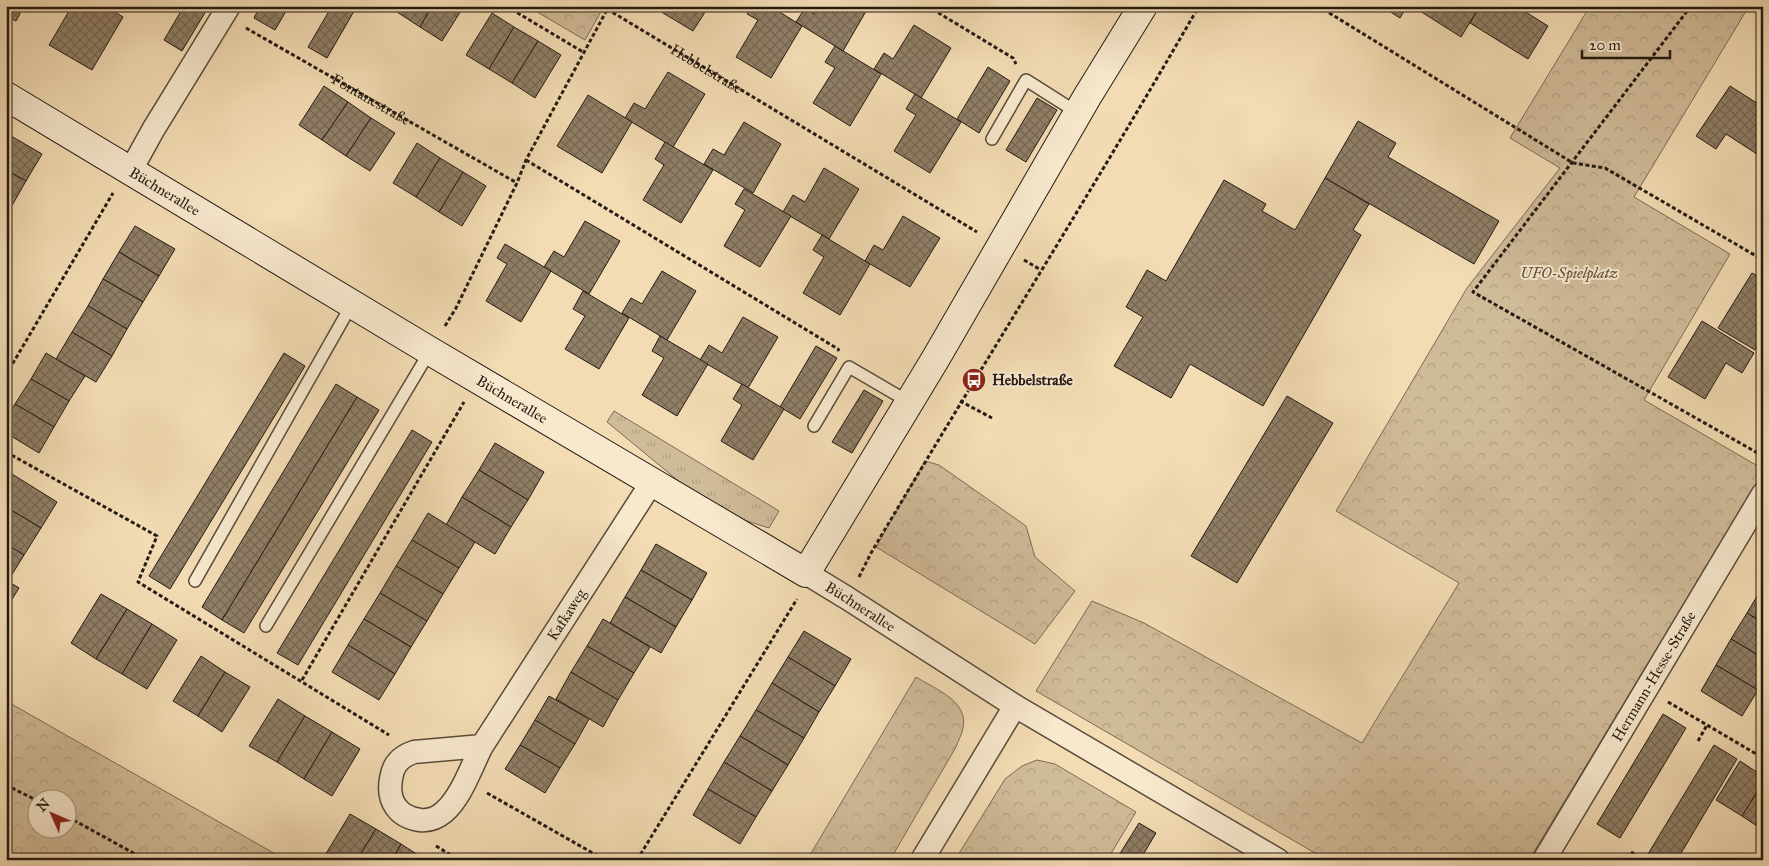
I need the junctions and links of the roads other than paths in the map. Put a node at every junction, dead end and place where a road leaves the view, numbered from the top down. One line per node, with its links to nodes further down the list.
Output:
1 (1143, 6): 4 (street)
2 (227, 11): 6 (street)
3 (6, 96): 6 (street, Büchnerallee)
4 (1078, 113): 5 (lane); 9 (street)
5 (992, 139)
6 (123, 179): 7 (street, Büchnerallee)
7 (352, 304): 8 (street, Büchnerallee); 13 (lane)
8 (436, 341): 11 (street, Büchnerallee); 15 (lane)
9 (909, 402): 10 (lane); 14 (street)
10 (814, 426)
11 (652, 482): 14 (street, Büchnerallee); 17 (street, Kafkaweg)
12 (1763, 494): 20 (street, Hermann-Hesse-Straße)
13 (195, 581)
14 (802, 585): 16 (street, Büchnerallee)
15 (266, 626)
16 (1015, 706): 18 (street); 19 (street, Büchnerallee)
17 (482, 746): 17 (street, Kafkaweg)
18 (922, 860)
19 (1278, 860)
20 (1544, 860)

